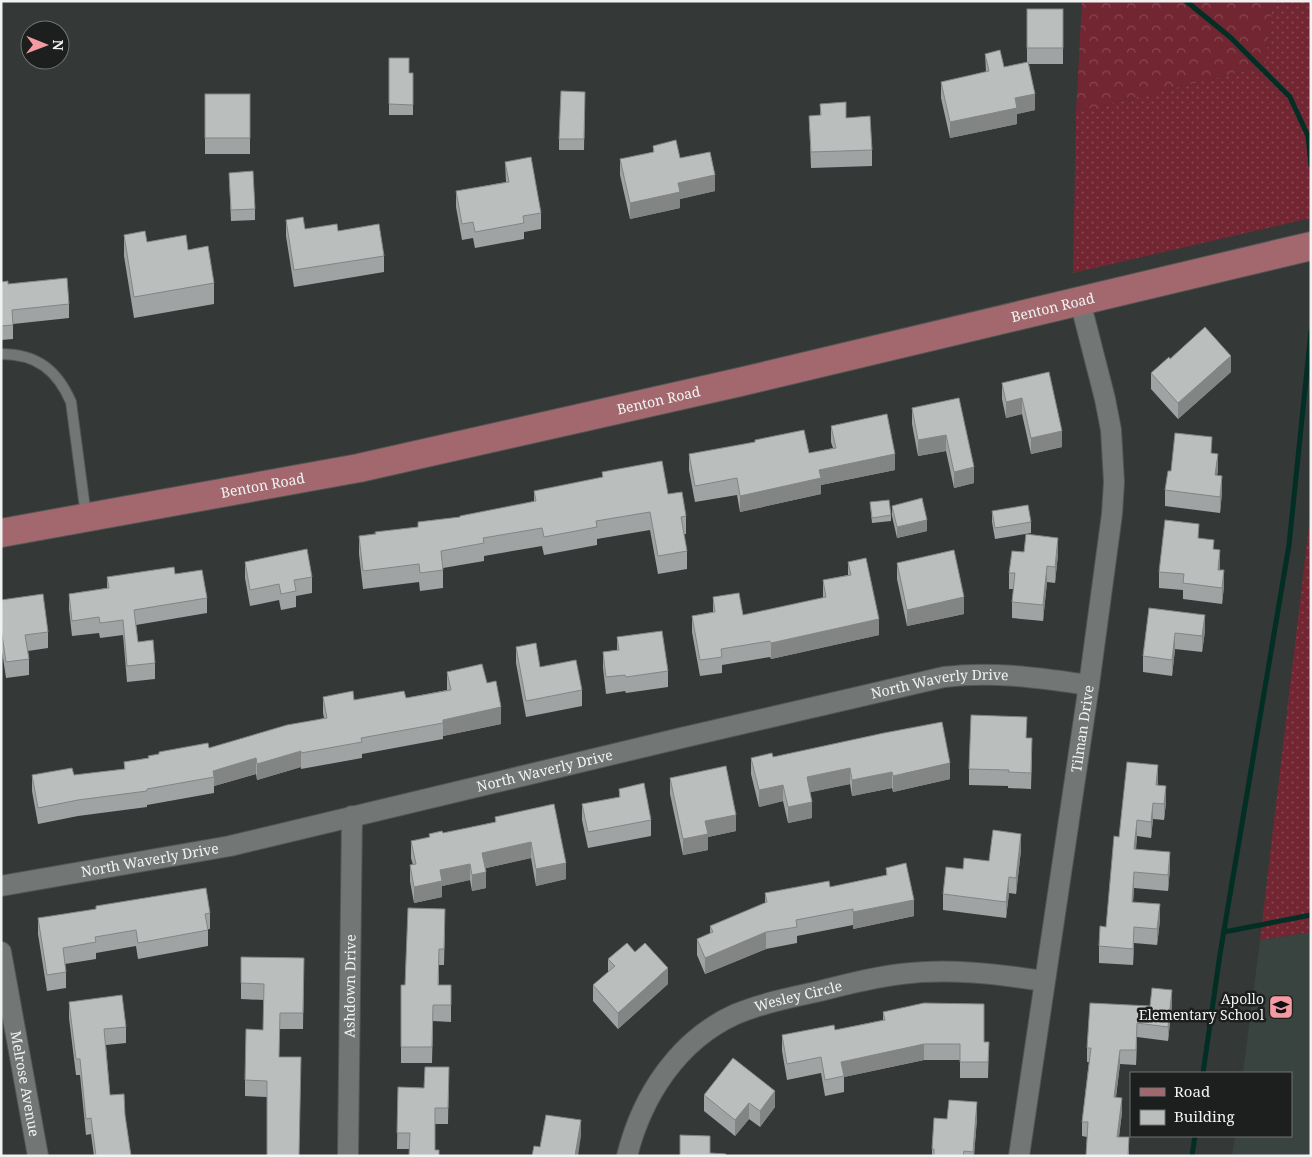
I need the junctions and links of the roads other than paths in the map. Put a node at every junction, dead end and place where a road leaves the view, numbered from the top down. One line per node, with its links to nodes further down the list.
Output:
1 (1311, 246): 2 (main road, Benton Road)
2 (1080, 302): 4 (main road, Benton Road); 6 (street, Tilman Drive)
3 (1, 354): 4 (lane)
4 (86, 518): 5 (main road, Benton Road)
5 (1, 533)
6 (1089, 684): 7 (street, North Waverly Drive); 10 (street, Tilman Drive)
7 (352, 816): 8 (street, North Waverly Drive); 12 (street, Ashdown Drive)
8 (1, 886)
9 (1, 952): 11 (street, Melrose Avenue)
10 (1044, 981): 13 (street, Wesley Circle); 14 (street, Tilman Drive)
11 (38, 1156)
12 (348, 1156)
13 (627, 1156)
14 (1019, 1156)

